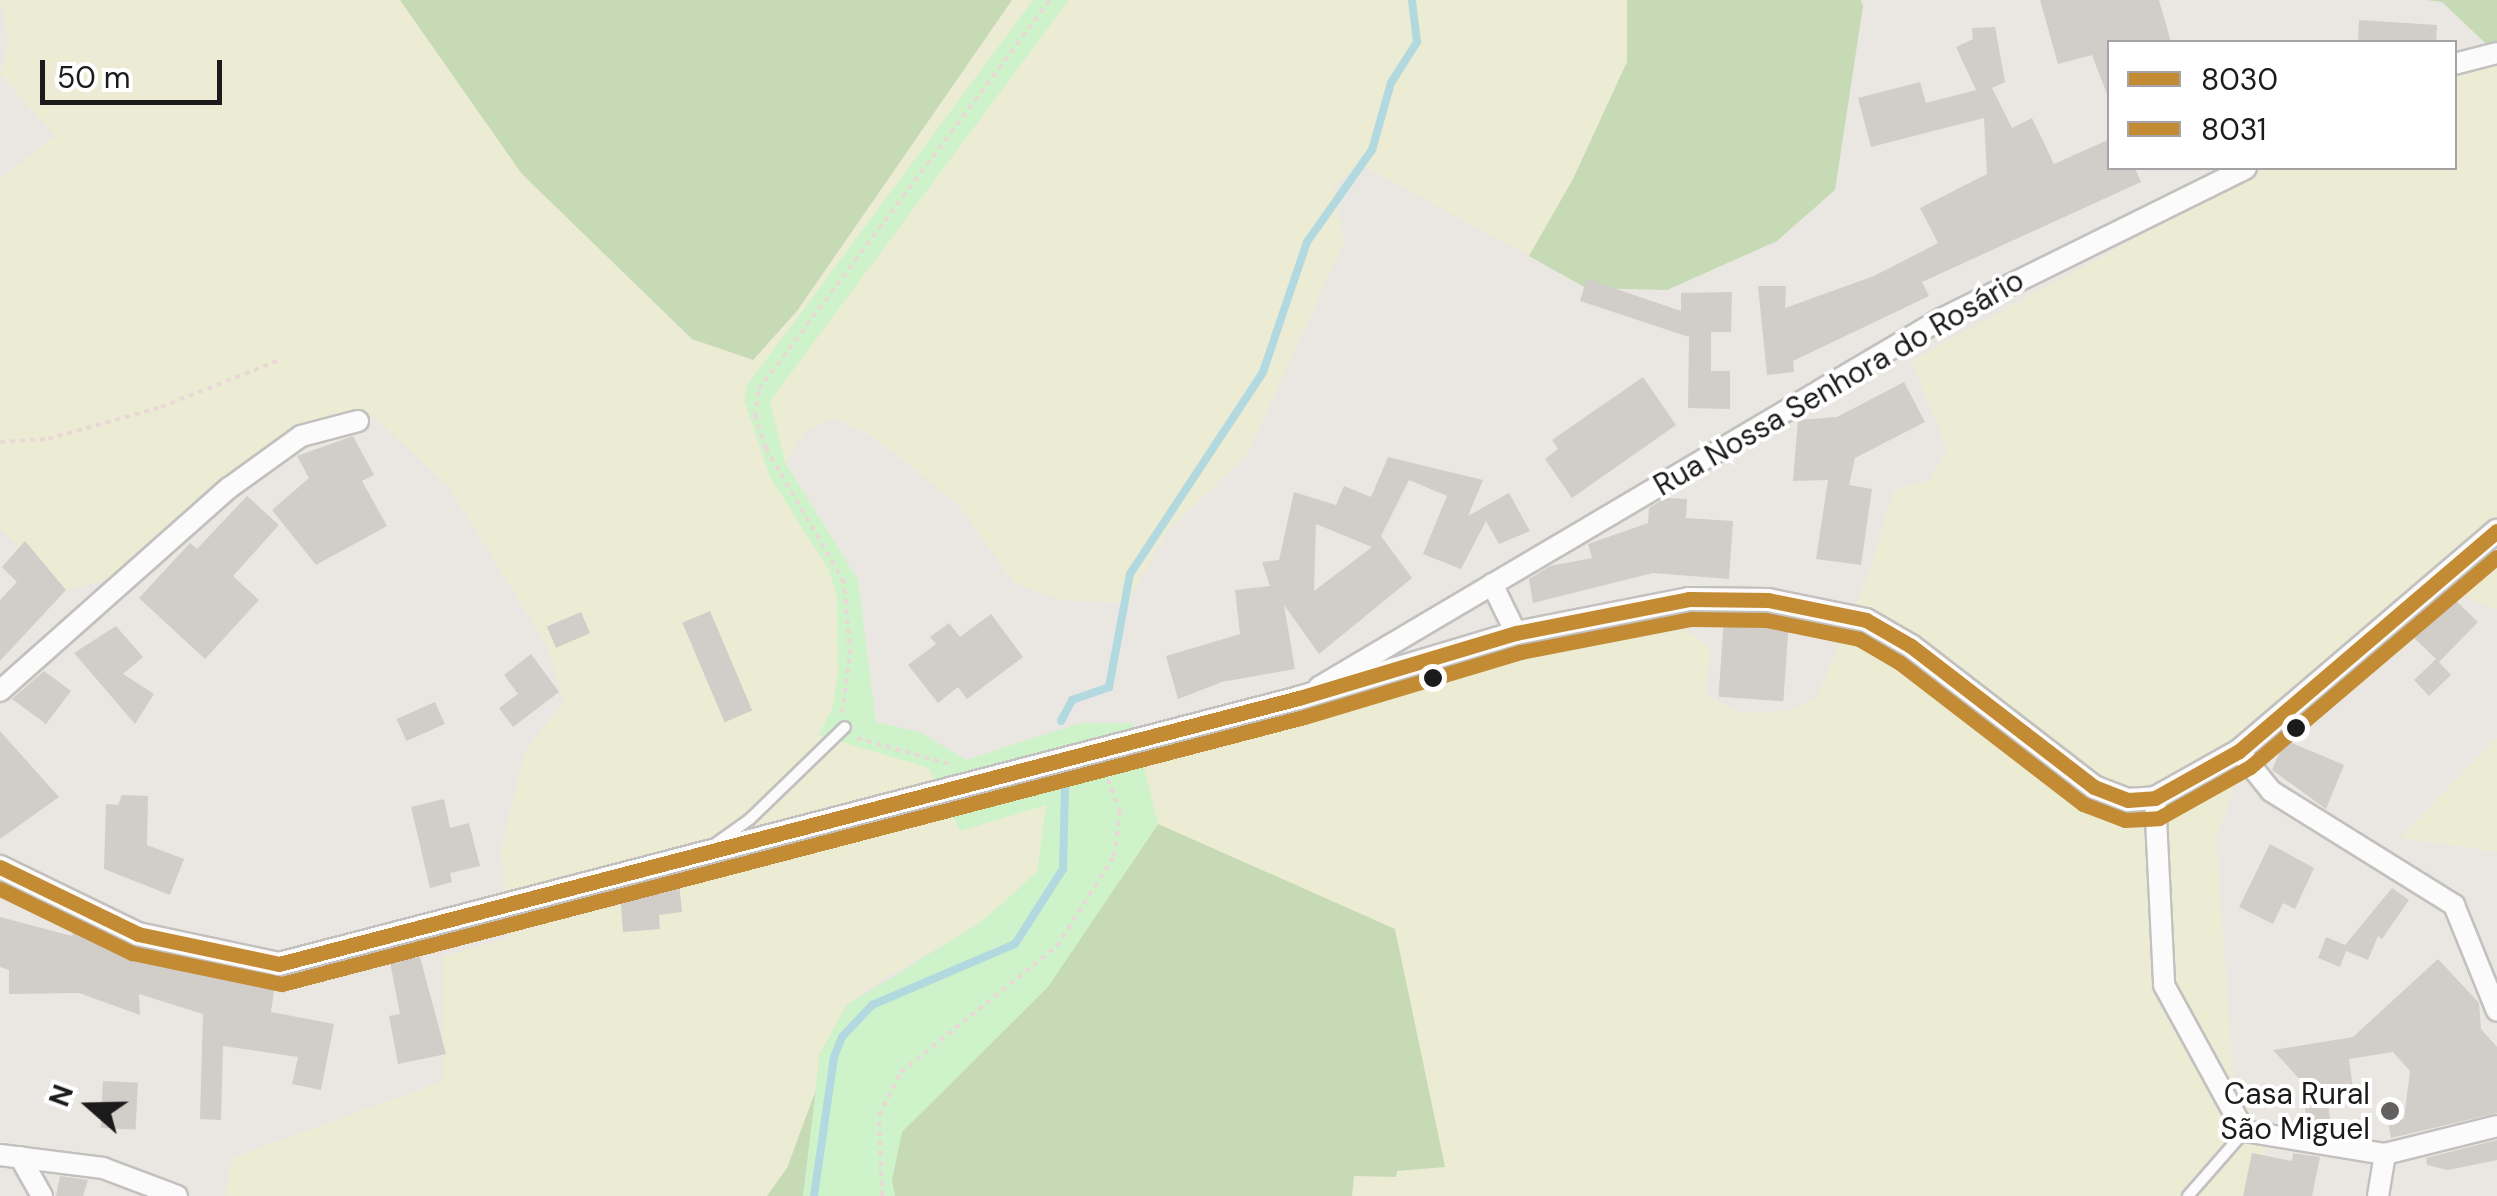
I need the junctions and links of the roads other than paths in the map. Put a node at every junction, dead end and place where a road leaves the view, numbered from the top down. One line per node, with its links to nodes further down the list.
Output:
1 (2497, 53): 2 (street)
2 (2457, 63)
3 (2242, 170): 6 (street, Rua Nossa Senhora do Rosário)
4 (358, 420): 8 (street)
5 (2497, 530): 11 (street)
6 (1492, 584): 7 (street); 9 (street, Rua Nossa Senhora do Rosário)
7 (1516, 633): 9 (street); 12 (street)
8 (0, 691)
9 (1299, 698): 13 (street)
10 (846, 727): 13 (lane)
11 (2239, 751): 12 (street); 15 (street)
12 (2155, 798): 17 (street)
13 (706, 850): 14 (street)
14 (0, 867)
15 (2497, 1011)
16 (2497, 1126): 18 (street)
17 (2244, 1131): 18 (street); 22 (lane)
18 (2385, 1154): 23 (street)
19 (10, 1156): 20 (street); 21 (street)
20 (42, 1196)
21 (177, 1196)
22 (2188, 1196)
23 (2378, 1196)

